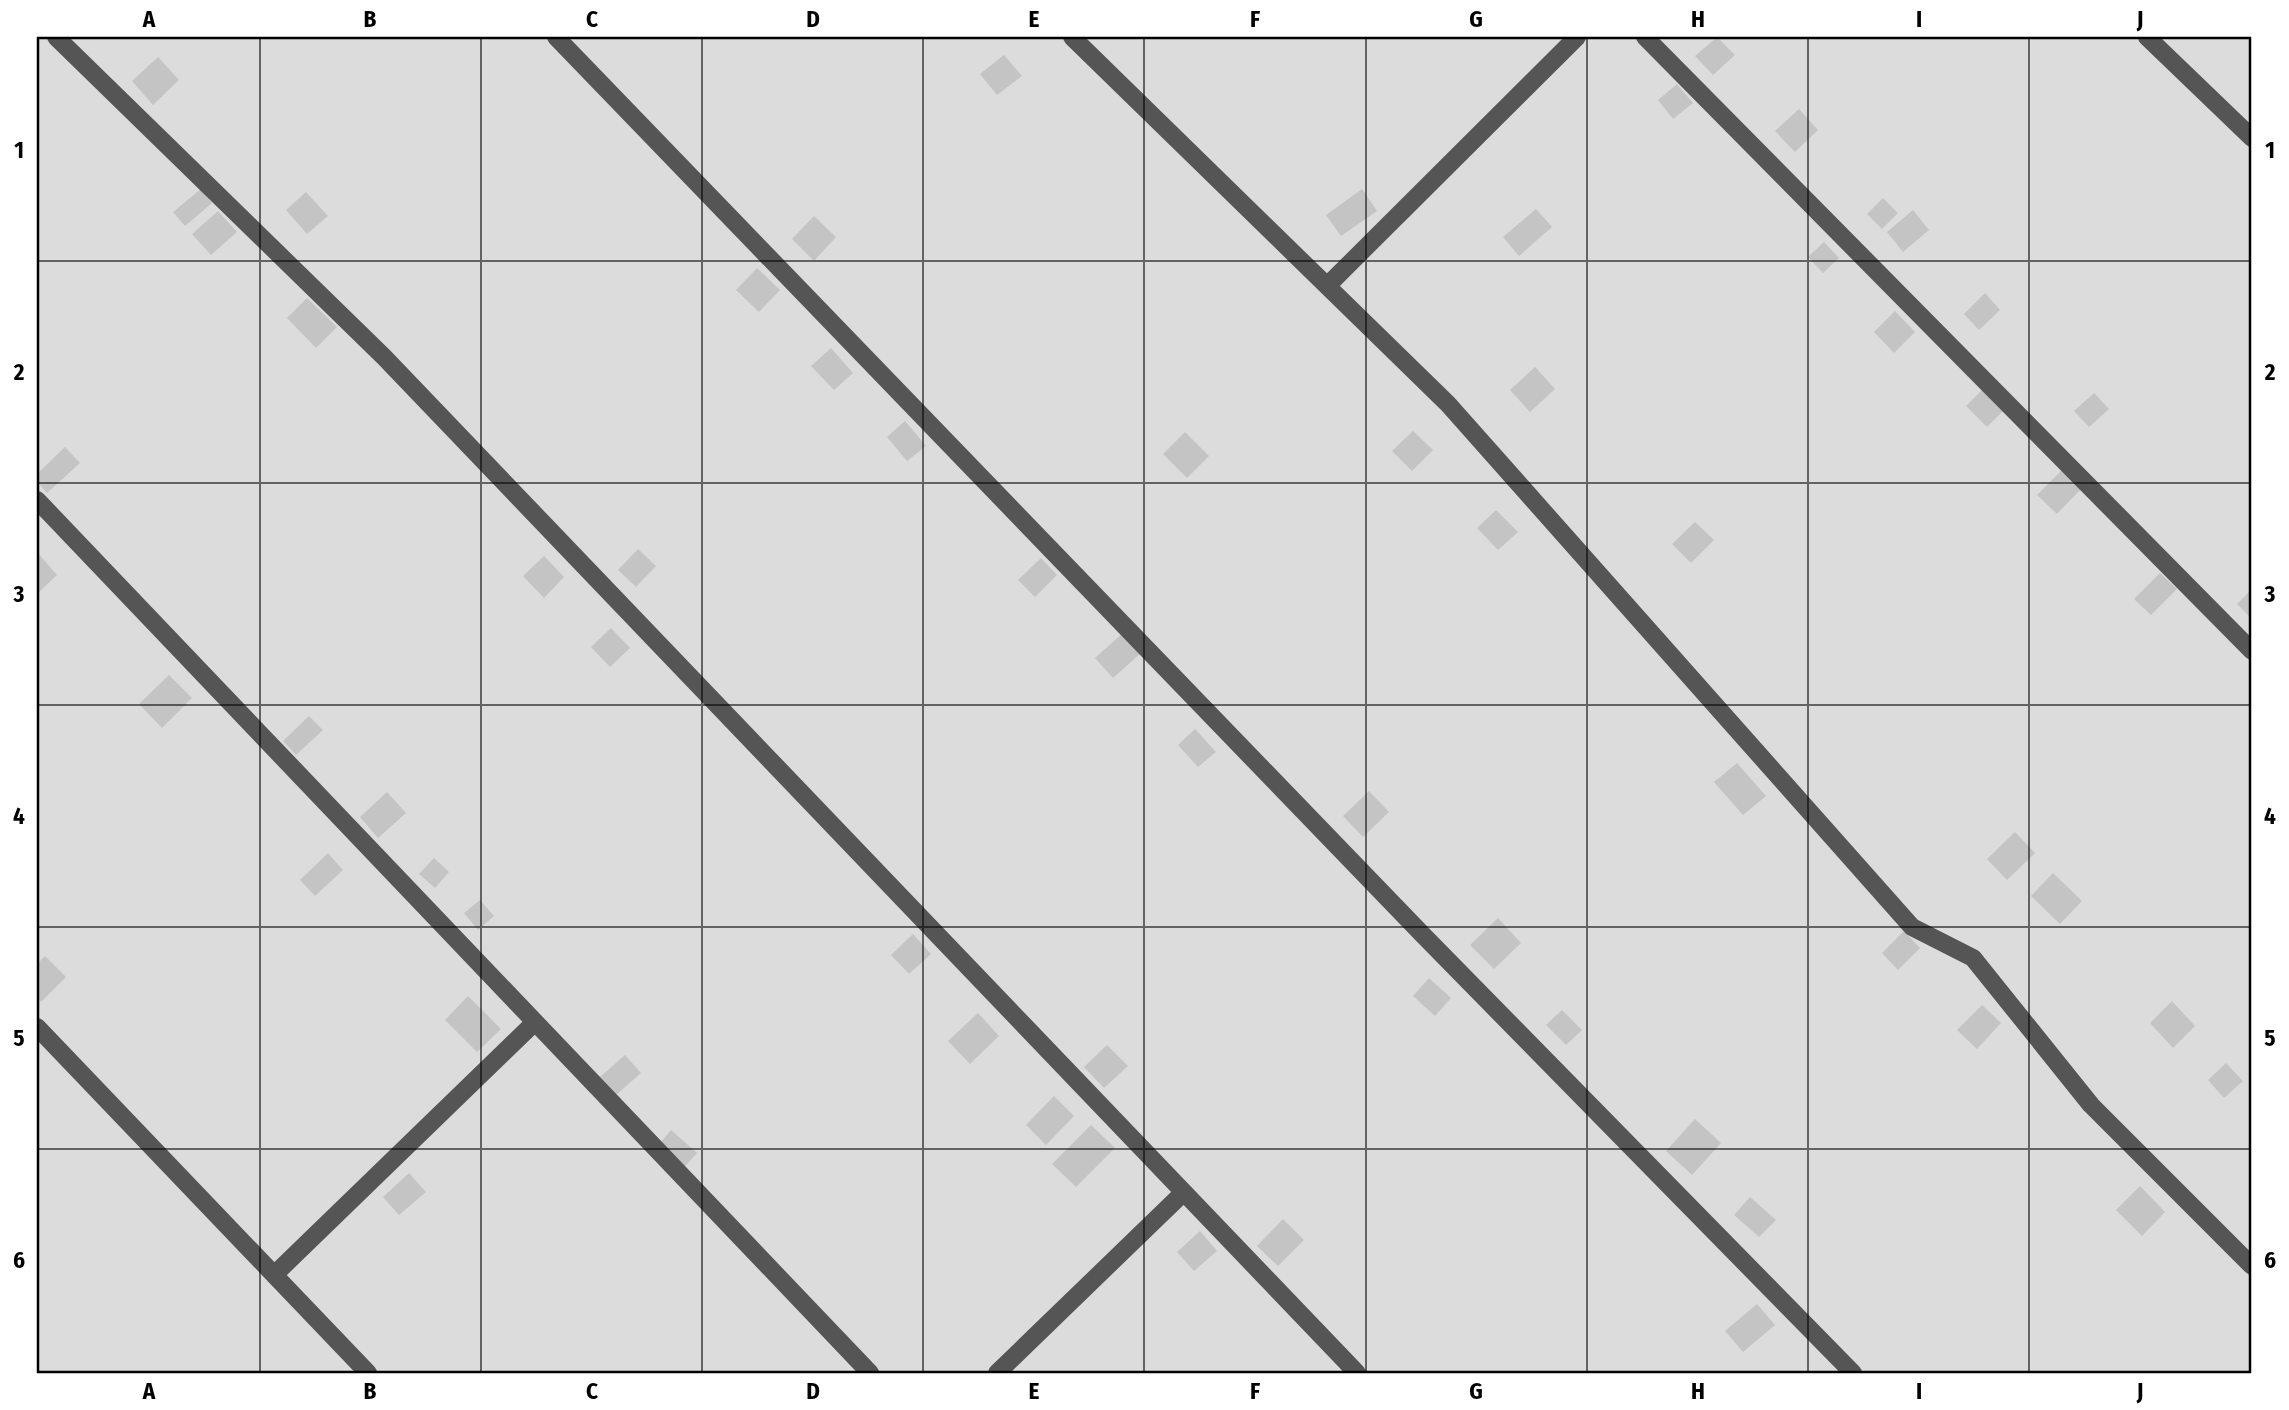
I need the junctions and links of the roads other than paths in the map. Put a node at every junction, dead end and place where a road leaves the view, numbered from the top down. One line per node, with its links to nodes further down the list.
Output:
1 (56, 37): 13 (lane)
2 (556, 37): 20 (lane)
3 (1072, 37): 8 (lane)
4 (1577, 37): 8 (lane)
5 (1645, 37): 10 (lane)
6 (2147, 37): 7 (lane)
7 (2252, 138)
8 (1327, 286): 14 (lane)
9 (37, 500): 11 (lane)
10 (2252, 651)
11 (535, 1022): 15 (lane); 17 (lane)
12 (37, 1027): 15 (lane)
13 (1183, 1194): 18 (lane); 19 (lane)
14 (2252, 1266)
15 (274, 1275): 16 (lane)
16 (368, 1373)
17 (870, 1373)
18 (997, 1373)
19 (1357, 1373)
20 (1853, 1373)

